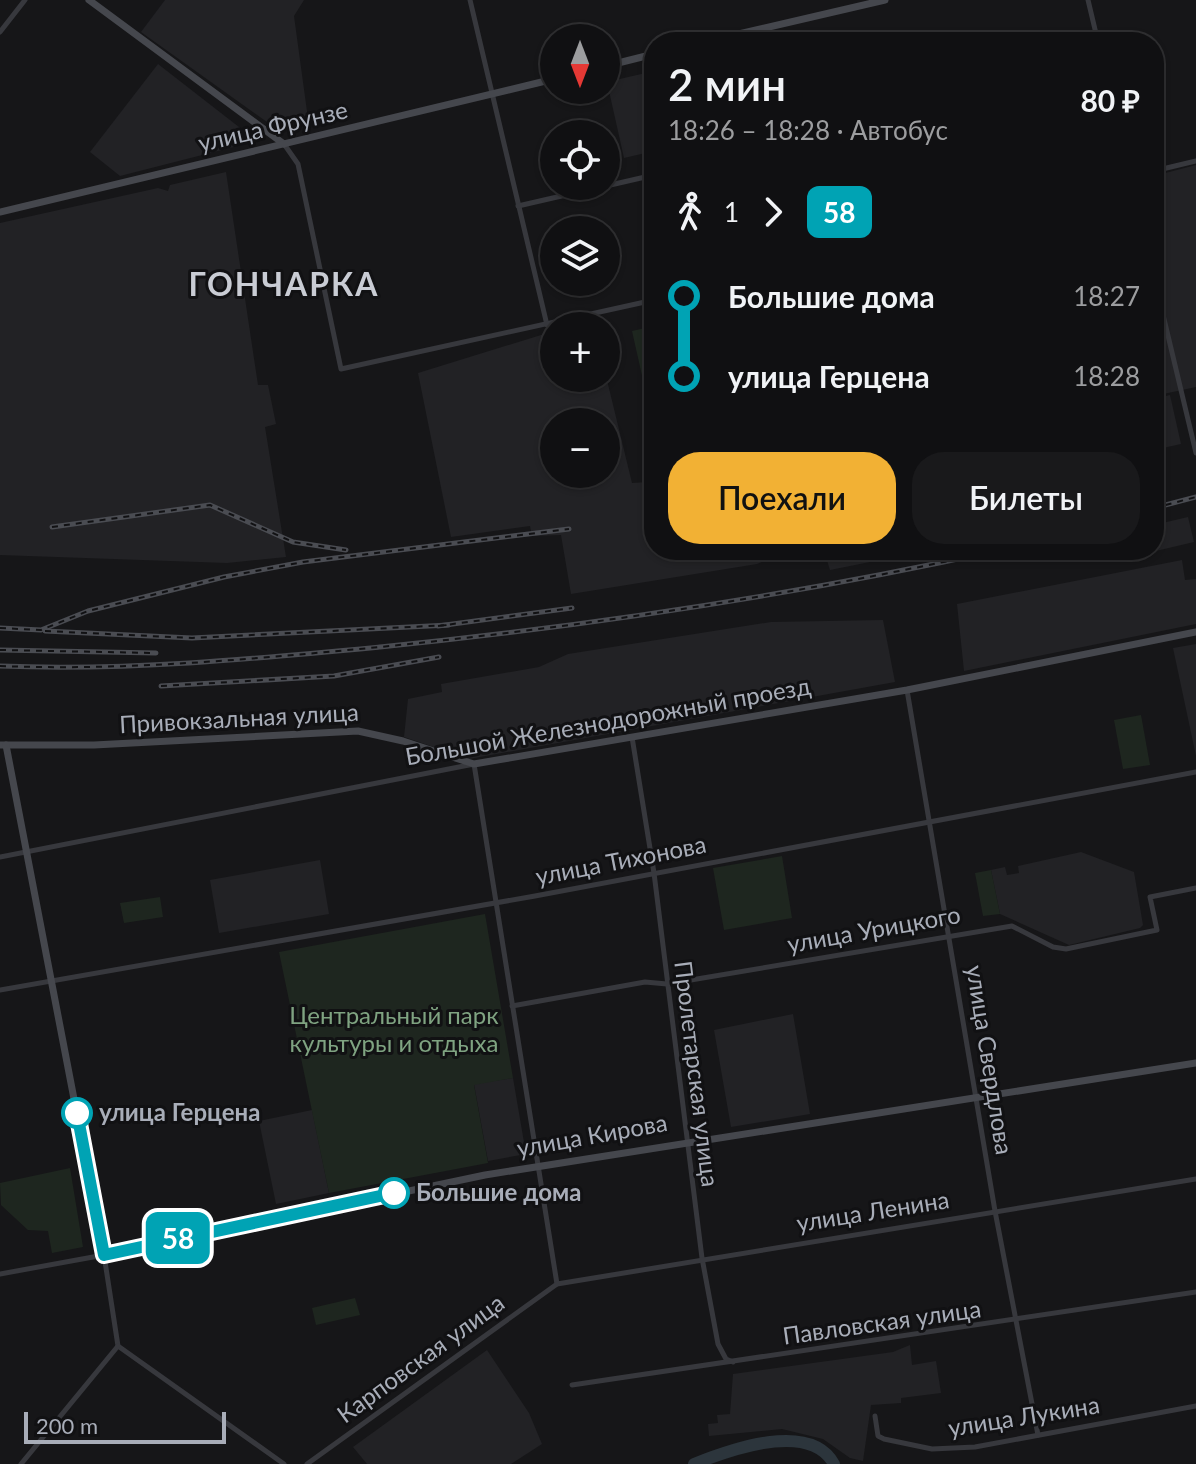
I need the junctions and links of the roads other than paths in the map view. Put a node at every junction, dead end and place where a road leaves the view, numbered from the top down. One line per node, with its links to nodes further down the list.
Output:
1 (25, 0): 6 (street)
2 (89, 0): 13 (main road)
3 (470, 0): 12 (street)
4 (885, 0): 7 (main road)
5 (1088, 0): 8 (street)
6 (0, 32)
7 (747, 32)
8 (1096, 32)
9 (644, 56): 10 (main road)
10 (620, 62)
11 (540, 82): 12 (main road, улица Фрунзе)
12 (495, 93): 13 (main road, улица Фрунзе); 19 (street)
13 (284, 144): 20 (main road, улица Фрунзе); 25 (street)
14 (1196, 161): 15 (street)
15 (1164, 169)
16 (644, 177): 17 (street)
17 (620, 183)
18 (544, 200): 19 (street)
19 (518, 206): 22 (street)
20 (0, 212)
21 (644, 302): 23 (street)
22 (544, 312)
23 (603, 312)
24 (1164, 319): 26 (street)
25 (540, 326)
26 (1196, 453)
27 (1196, 632): 28 (main road, Большой Железнодорожный проезд)
28 (907, 690): 29 (main road, Большой Железнодорожный проезд); 33 (street, улица Свердлова)
29 (632, 736): 31 (main road, Большой Железнодорожный проезд); 36 (street, Пролетарская улица)
30 (3, 745): 31 (main road, Привокзальная улица); 34 (main road)
31 (474, 764): 34 (street, Большой Железнодорожный проезд); 38 (street)
32 (1196, 772): 33 (street, улица Тихонова)
33 (931, 821): 36 (street, улица Тихонова); 39 (street, улица Свердлова)
34 (27, 852): 35 (street, Большой Железнодорожный проезд); 40 (main road)
35 (0, 857)
36 (654, 873): 38 (street, улица Тихонова); 41 (street, Пролетарская улица)
37 (1196, 888): 39 (street, улица Урицкого)
38 (496, 902): 40 (street, улица Тихонова); 43 (street)
39 (950, 935): 41 (street, улица Урицкого); 45 (street, улица Свердлова)
40 (52, 981): 42 (street, улица Тихонова); 50 (main road)
41 (667, 984): 43 (street, улица Урицкого); 46 (street, Пролетарская улица)
42 (0, 990)
43 (512, 1006): 47 (street)
44 (1196, 1063): 45 (main road, улица Кирова)
45 (976, 1097): 46 (main road, улица Кирова); 49 (street, улица Свердлова)
46 (686, 1141): 47 (main road, улица Кирова); 51 (street, Пролетарская улица)
47 (538, 1166): 50 (main road, улица Кирова); 53 (street)
48 (1196, 1179): 49 (street, улица Ленина)
49 (995, 1211): 51 (street, улица Ленина); 55 (street, улица Свердлова)
50 (104, 1255): 52 (street, улица Кирова); 56 (street)
51 (702, 1258): 53 (street, улица Ленина); 57 (street, Пролетарская улица)
52 (0, 1274)
53 (557, 1284): 64 (street, Карповская улица)
54 (1196, 1292): 55 (street, Павловская улица)
55 (1017, 1321): 57 (street, Павловская улица); 61 (street, улица Свердлова)
56 (118, 1346): 62 (street); 63 (street)
57 (733, 1362): 58 (street, Павловская улица)
58 (572, 1385)
59 (1196, 1406): 61 (street, улица Лукина)
60 (875, 1416): 61 (street, улица Лукина)
61 (1038, 1435)
62 (21, 1464)
63 (284, 1464)
64 (307, 1464)

